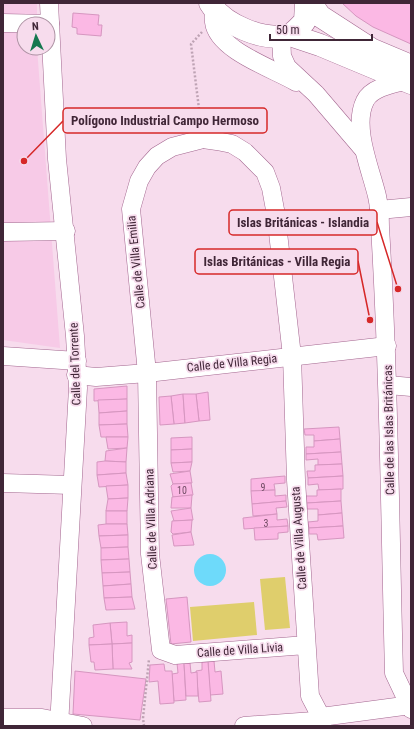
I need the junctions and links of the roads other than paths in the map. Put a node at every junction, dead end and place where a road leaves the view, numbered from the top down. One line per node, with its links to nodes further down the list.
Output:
1 (49, 3): 5 (street, Calle del Torrente)
2 (306, 3): 8 (main road)
3 (311, 3): 10 (main road)
4 (212, 12): 8 (main road); 11 (street, Calle de las Islas Británicas)
5 (50, 16)
6 (3, 23): 7 (street)
7 (16, 23)
8 (285, 35): 10 (main road); 11 (street, Calle de las Islas Británicas)
9 (52, 56): 15 (street, Calle del Torrente)
10 (409, 76): 12 (street, Calle de las Islas Británicas)
11 (316, 94): 12 (street, Calle de las Islas Británicas)
12 (363, 149): 14 (street, Calle de las Islas Británicas)
13 (411, 207): 14 (street)
14 (379, 210): 17 (street, Calle de las Islas Británicas)
15 (66, 231): 16 (street); 20 (street, Calle del Torrente)
16 (3, 232)
17 (387, 346): 19 (street, Calle de Villa Regia); 22 (street, Calle de las Islas Británicas)
18 (3, 356): 20 (street, Calle de Villa Regia)
19 (292, 356): 21 (street, Calle de Villa Regia); 21 (street, Calle de Villa Emilia); 26 (street, Calle de Villa Augusta)
20 (76, 368): 21 (street, Calle de Villa Regia); 25 (street, Calle del Torrente)
21 (147, 373): 27 (street, Calle de Villa Adriana)
22 (388, 385): 23 (street); 28 (street, Calle de las Islas Británicas)
23 (411, 387)
24 (3, 483): 25 (street)
25 (71, 485): 31 (street, Calle del Torrente)
26 (306, 645): 27 (street, Calle de Villa Livia); 30 (street, Calle de Villa Augusta)
27 (168, 652)
28 (410, 706): 30 (street)
29 (3, 718): 31 (street)
30 (322, 722): 33 (street)
31 (59, 723): 32 (street)
32 (83, 726)
33 (244, 726)

